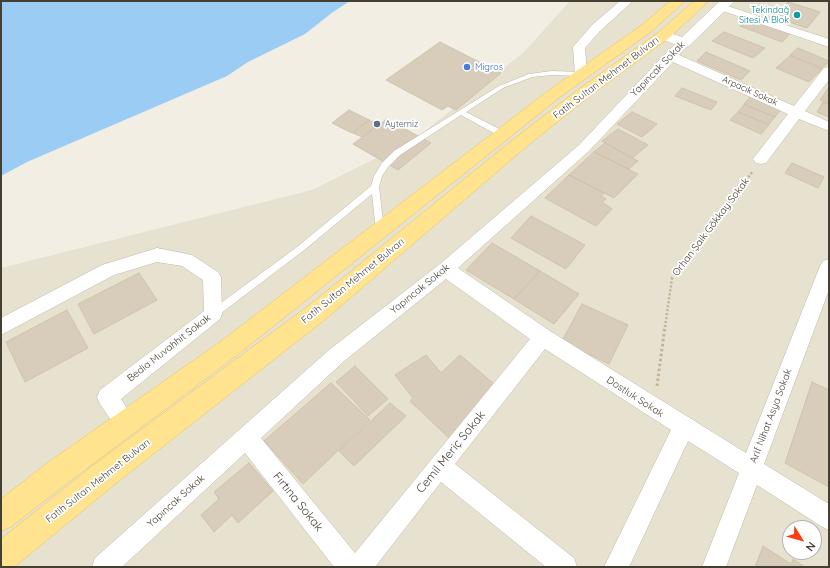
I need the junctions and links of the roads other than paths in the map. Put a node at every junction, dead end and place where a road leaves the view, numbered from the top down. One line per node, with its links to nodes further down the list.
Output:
1 (627, 1): 9 (street)
2 (678, 1): 9 (main road, Fatih Sultan Mehmet Bulvarı)
3 (702, 1): 5 (main road, Fatih Sultan Mehmet Bulvarı)
4 (724, 4): 5 (street, Yapıncak Sokak); 6 (street)
5 (674, 39): 7 (street, Yapıncak Sokak); 29 (main road, Fatih Sultan Mehmet Bulvarı)
6 (829, 43)
7 (670, 56): 11 (street, Arpacık Sokak); 18 (street, Yapıncak Sokak)
8 (829, 71): 11 (street)
9 (581, 74): 10 (lane); 13 (main road, Fatih Sultan Mehmet Bulvarı)
10 (460, 112): 13 (lane); 15 (lane)
11 (796, 112): 12 (street, Arpacık Sokak); 14 (street)
12 (829, 127)
13 (502, 134): 16 (main road, Fatih Sultan Mehmet Bulvarı)
14 (761, 159)
15 (375, 187): 16 (lane); 19 (lane)
16 (380, 230): 22 (main road, Fatih Sultan Mehmet Bulvarı)
17 (829, 266): 26 (street, Arif Nihat Asya Sokak)
18 (446, 269): 21 (street, Dostluk Sokak); 24 (street, Yapıncak Sokak)
19 (213, 314): 20 (street, Bedia Muvahhit Sokak); 22 (street, Bedia Muvahhit Sokak)
20 (1, 327)
21 (543, 337): 23 (street, Dostluk Sokak); 25 (street, Cemil Meriç Sokak)
22 (125, 422): 27 (main road, Fatih Sultan Mehmet Bulvarı)
23 (683, 427): 26 (street, Dostluk Sokak); 34 (street)
24 (246, 437): 30 (street, Yapıncak Sokak); 31 (street, Fırtına Sokak)
25 (440, 466): 32 (street, Cemil Meriç Sokak); 33 (street)
26 (751, 470): 28 (street, Dostluk Sokak); 35 (street, Arif Nihat Asya Sokak)
27 (1, 517)
28 (829, 518)
29 (1, 558)
30 (104, 567)
31 (350, 567)
32 (359, 567)
33 (565, 567)
34 (616, 567)
35 (714, 567)

